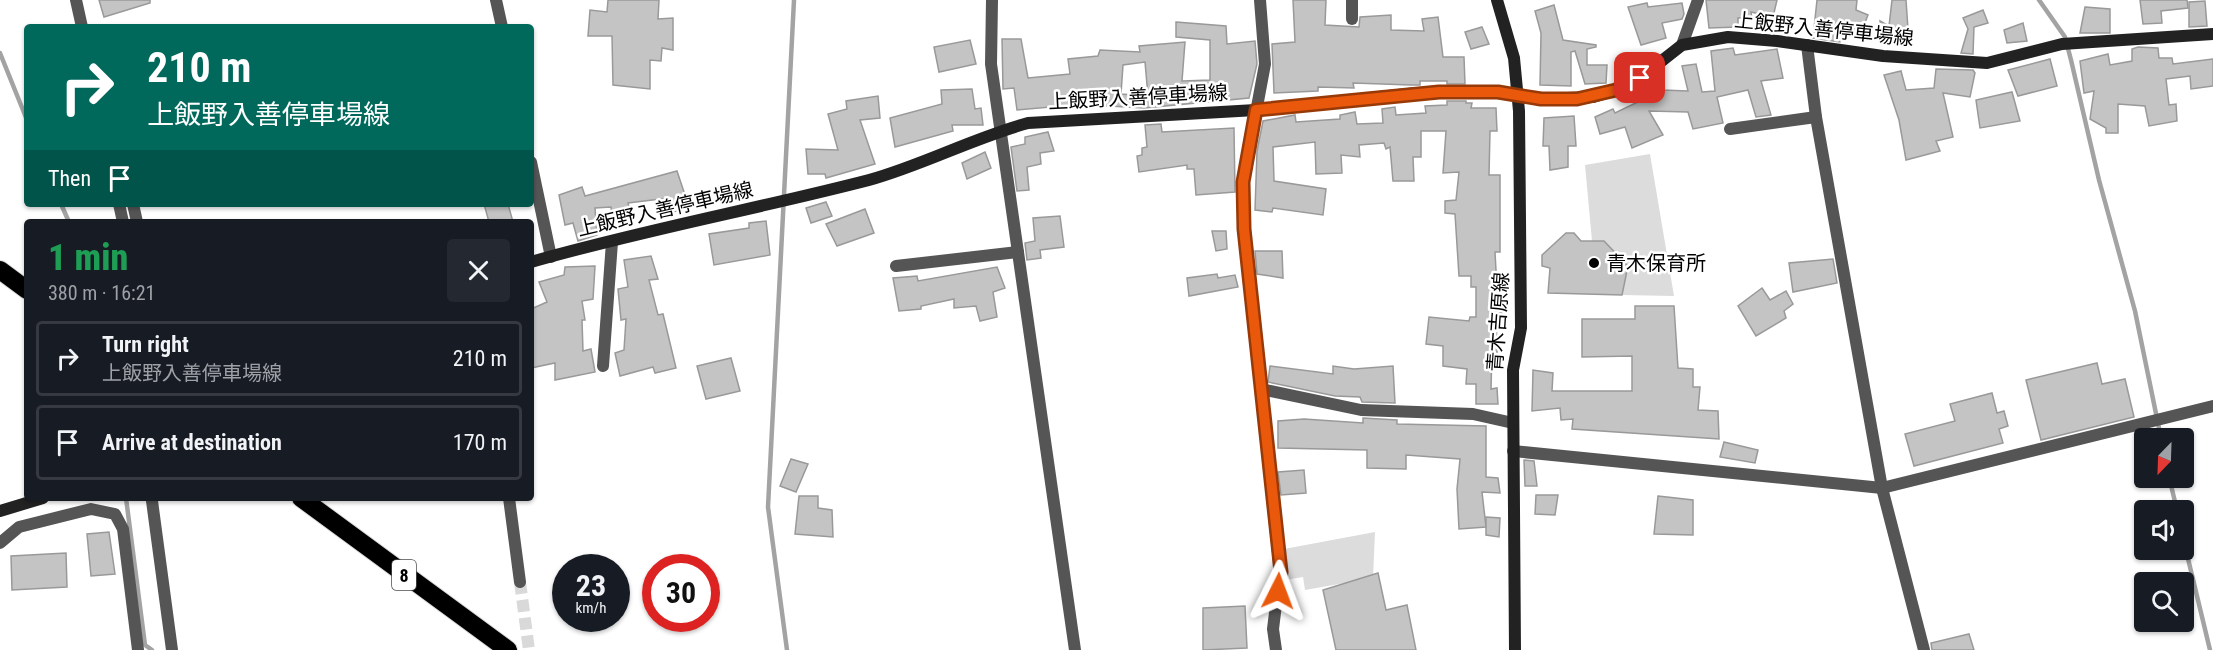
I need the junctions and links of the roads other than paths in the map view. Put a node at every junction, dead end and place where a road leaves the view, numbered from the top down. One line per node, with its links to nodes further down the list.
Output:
1 (76, 0): 9 (street)
2 (496, 0): 10 (street)
3 (992, 0): 18 (street)
4 (1260, 0): 15 (street)
5 (1352, 0): 8 (street)
6 (1497, 0): 14 (main road, 青木吉原線)
7 (1698, 0): 12 (street)
8 (1352, 19)
9 (81, 24)
10 (501, 24)
11 (2213, 34): 13 (main road, 上飯野入善停車場線)
12 (1682, 45): 13 (main road, 上飯野入善停車場線); 14 (main road, 上飯野入善停車場線)
13 (1807, 45): 16 (street)
14 (1517, 94): 15 (main road, 上飯野入善停車場線); 30 (main road, 青木吉原線)
15 (1256, 110): 18 (main road, 上飯野入善停車場線); 28 (street)
16 (1816, 117): 17 (street); 32 (street)
17 (1730, 129)
18 (1000, 131): 20 (main road, 上飯野入善停車場線); 21 (street)
19 (534, 176): 22 (street)
20 (612, 242): 22 (main road, 上飯野入善停車場線); 27 (street)
21 (1018, 252): 24 (street); 43 (street)
22 (551, 256): 23 (main road, 上飯野入善停車場線)
23 (534, 261)
24 (896, 266)
25 (0, 270): 26 (highway)
26 (24, 288)
27 (603, 366)
28 (1261, 389): 30 (street); 44 (street)
29 (2213, 406): 32 (street)
30 (1513, 423): 31 (main road, 青木吉原線)
31 (1513, 451): 32 (street); 45 (main road, 青木吉原線)
32 (1882, 488): 46 (street)
33 (33, 501): 37 (main road)
34 (152, 501): 41 (street)
35 (305, 501): 42 (highway, 8)
36 (509, 501): 39 (street)
37 (0, 511)
38 (0, 543): 40 (street)
39 (520, 582)
40 (138, 650)
41 (172, 650)
42 (508, 650)
43 (1075, 650)
44 (1276, 650)
45 (1515, 650)
46 (1924, 650)

